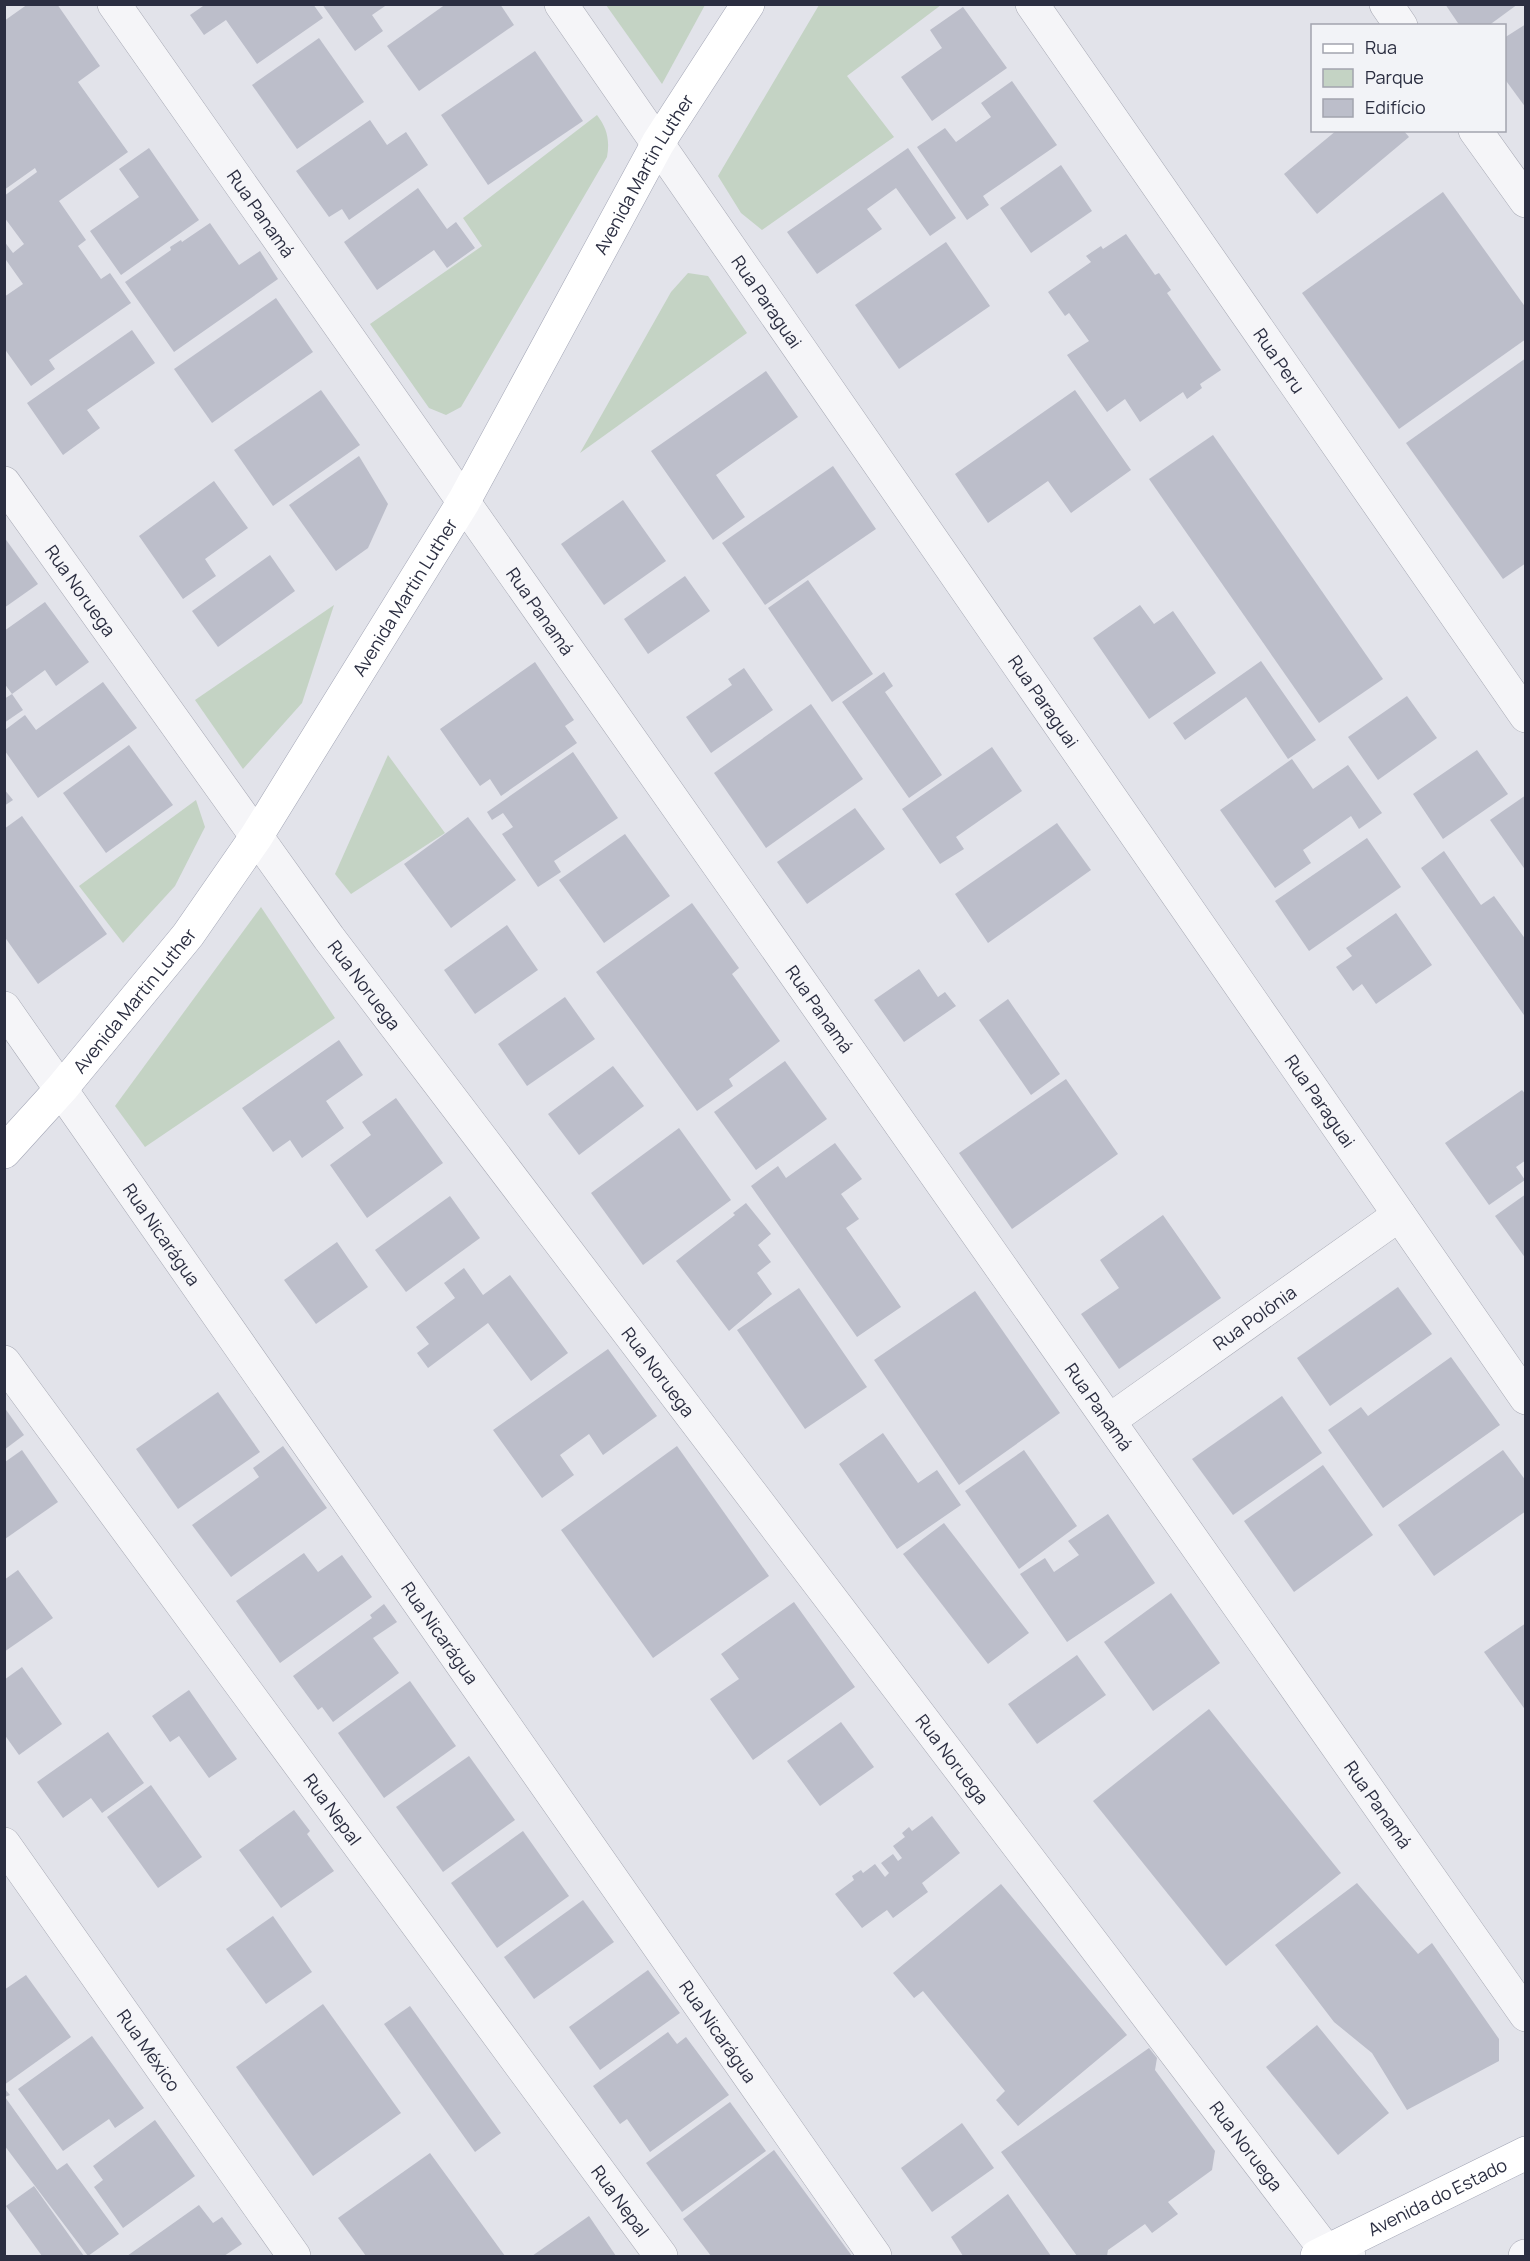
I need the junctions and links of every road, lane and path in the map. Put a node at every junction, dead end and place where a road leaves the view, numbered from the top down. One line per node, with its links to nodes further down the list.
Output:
1 (114, 4): 11 (street, Rua Panamá)
2 (561, 4): 8 (street, Rua Paraguai)
3 (748, 4): 8 (main road, Avenida Martin Luther)
4 (1032, 4): 12 (street, Rua Peru)
5 (1386, 4): 6 (street)
6 (1400, 24)
7 (1476, 132): 9 (street)
8 (658, 144): 11 (main road, Avenida Martin Luther); 17 (street, Rua Paraguai)
9 (1526, 201)
10 (4, 483): 13 (street, Rua Noruega)
11 (464, 501): 13 (main road, Avenida Martin Luther); 20 (street, Rua Panamá)
12 (1526, 716)
13 (256, 837): 15 (main road, Avenida Martin Luther); 24 (street, Rua Noruega)
14 (4, 1008): 15 (street, Rua Nicarágua)
15 (62, 1088): 16 (main road, Avenida Martin Luther); 27 (street, Rua Nicarágua)
16 (4, 1152)
17 (1399, 1215): 19 (street, Rua Paraguai); 20 (street, Rua Polônia)
18 (4, 1362): 26 (street, Rua Nepal)
19 (1526, 1398)
20 (1110, 1420): 22 (street, Rua Panamá)
21 (4, 1844): 25 (street, Rua México)
22 (1526, 2015)
23 (1526, 2153): 24 (main road, Avenida do Estado)
24 (1331, 2255)
25 (294, 2256)
26 (661, 2256)
27 (875, 2256)

